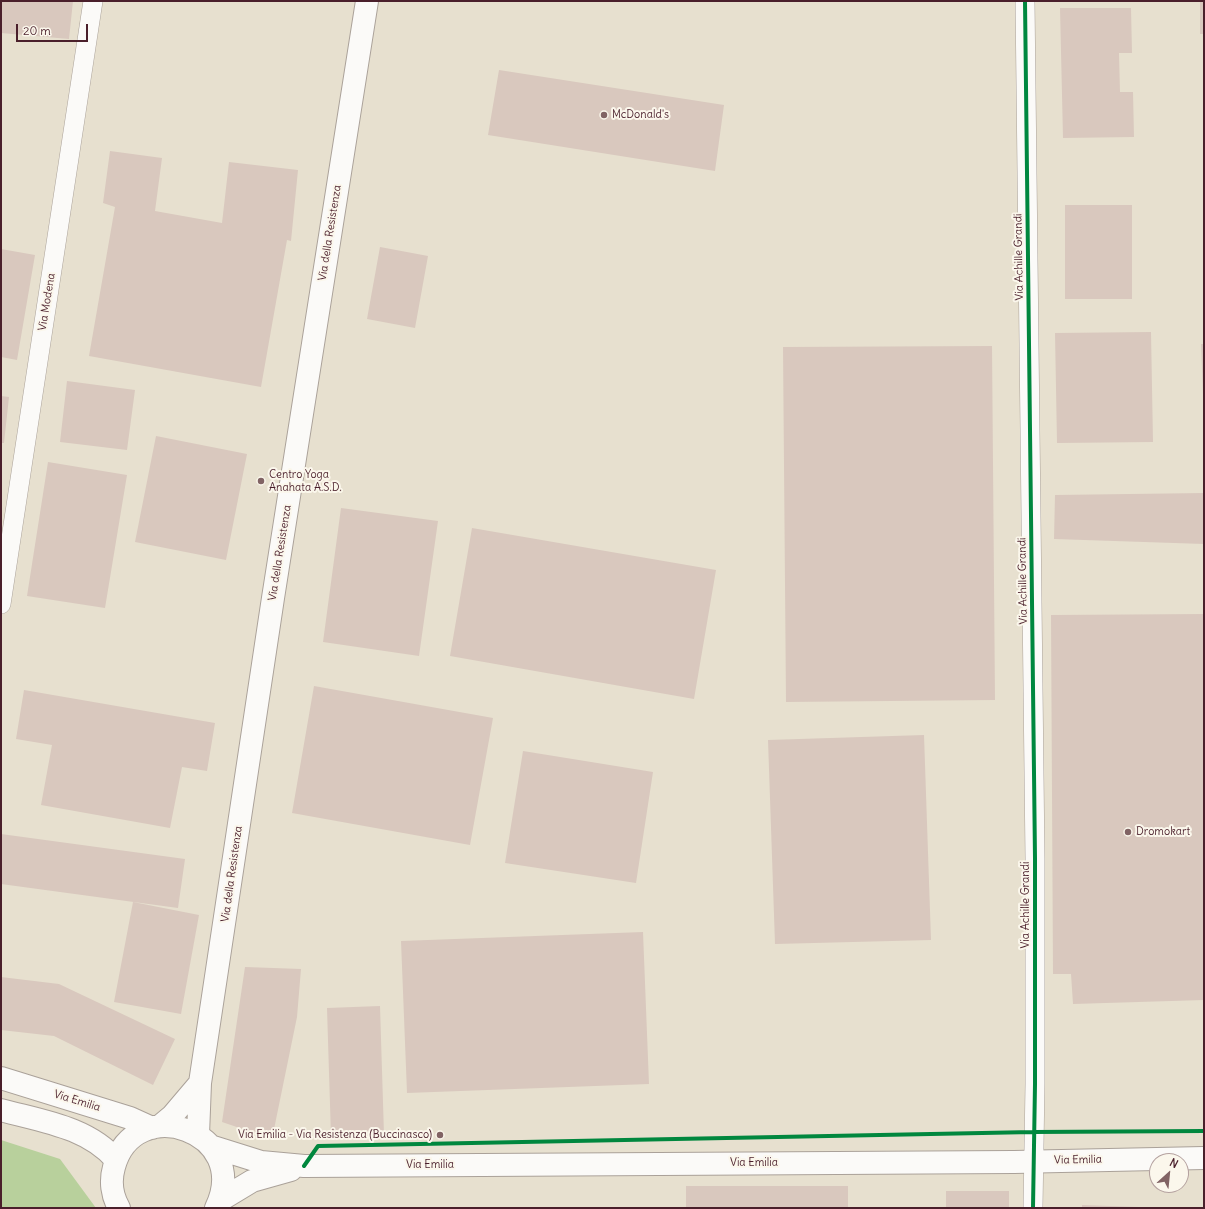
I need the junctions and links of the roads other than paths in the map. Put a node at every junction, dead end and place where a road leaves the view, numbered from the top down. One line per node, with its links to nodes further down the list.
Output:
1 (93, 1): 4 (street, Via Modena)
2 (367, 1): 6 (street, Via della Resistenza)
3 (1025, 1): 12 (street, Via Achille Grandi)
4 (1, 604)
5 (1, 1078): 8 (street, Via Emilia)
6 (200, 1083): 8 (street); 9 (street, Via della Resistenza)
7 (1, 1110): 11 (street)
8 (156, 1127): 9 (street, Via Emilia); 11 (street)
9 (204, 1140): 13 (street, Via Emilia); 14 (street)
10 (1204, 1158): 12 (street, Via Emilia)
11 (116, 1160): 15 (street)
12 (1032, 1161): 13 (street, Via Emilia); 16 (street, Via Achille Grandi)
13 (304, 1166): 14 (street, Via Emilia)
14 (218, 1204)
15 (119, 1208)
16 (1033, 1208)

